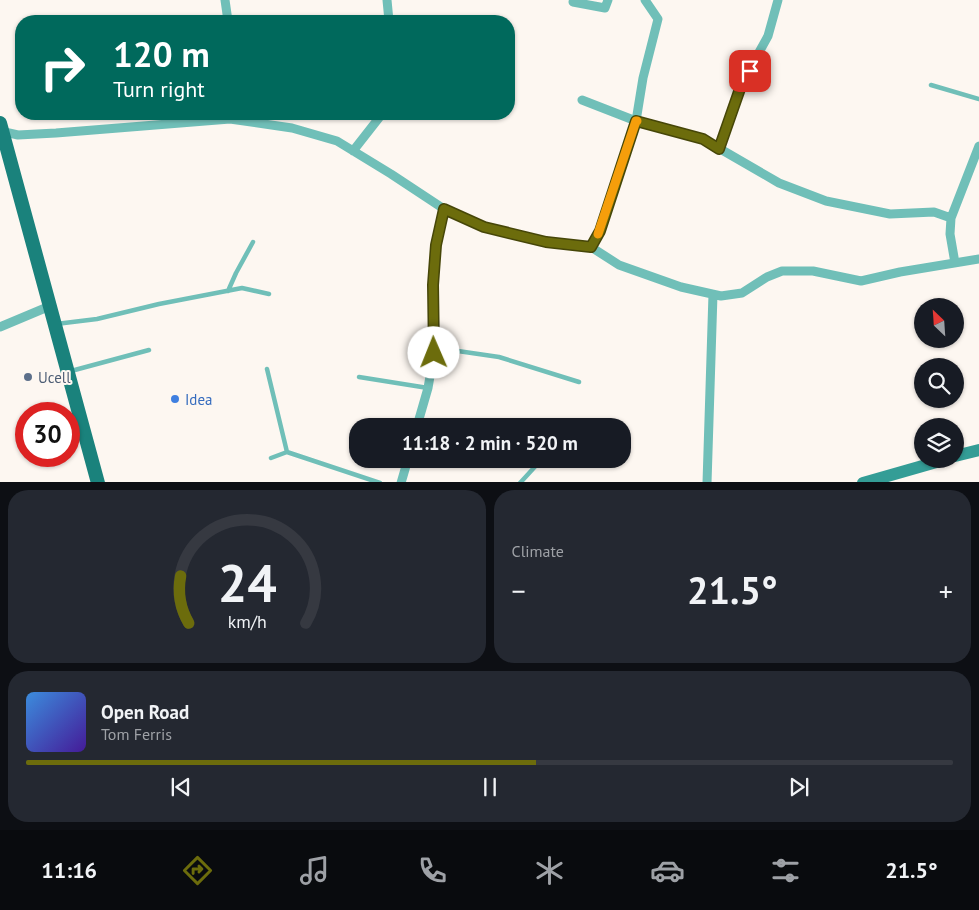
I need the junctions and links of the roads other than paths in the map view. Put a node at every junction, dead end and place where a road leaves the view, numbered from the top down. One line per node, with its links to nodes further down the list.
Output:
1 (225, 0): 7 (street)
2 (387, 0): 8 (street)
3 (608, 0): 6 (street)
4 (646, 0): 15 (street)
5 (778, 0): 18 (street)
6 (573, 2)
7 (227, 15)
8 (388, 15)
9 (931, 85): 10 (lane)
10 (979, 99)
11 (582, 100): 15 (street)
12 (189, 120): 16 (street)
13 (251, 120): 19 (street)
14 (377, 120): 19 (street)
15 (636, 121): 18 (street); 24 (street)
16 (1, 128): 20 (main road)
17 (979, 146): 22 (street)
18 (719, 149): 22 (street)
19 (353, 151): 21 (street)
20 (5, 158): 30 (main road)
21 (444, 209): 24 (street); 34 (street)
22 (950, 218): 26 (street)
23 (253, 242): 27 (lane)
24 (591, 247): 29 (street)
25 (979, 259): 26 (street)
26 (956, 263): 29 (street)
27 (228, 291): 28 (lane); 31 (lane)
28 (269, 294)
29 (713, 294): 52 (street)
30 (50, 306): 31 (main road); 32 (street)
31 (55, 324): 36 (main road)
32 (0, 328)
33 (149, 350): 36 (lane)
34 (434, 353): 38 (lane); 39 (street)
35 (267, 369): 42 (lane)
36 (68, 372): 48 (main road)
37 (359, 377): 39 (lane)
38 (580, 382)
39 (428, 388): 40 (street)
40 (419, 418)
41 (979, 450): 43 (main road)
42 (287, 452): 44 (lane); 49 (lane)
43 (964, 454)
44 (271, 458)
45 (405, 468): 50 (street)
46 (533, 468): 51 (lane)
47 (916, 468): 53 (main road)
48 (98, 482)
49 (380, 482)
50 (401, 482)
51 (520, 482)
52 (706, 482)
53 (868, 482)

